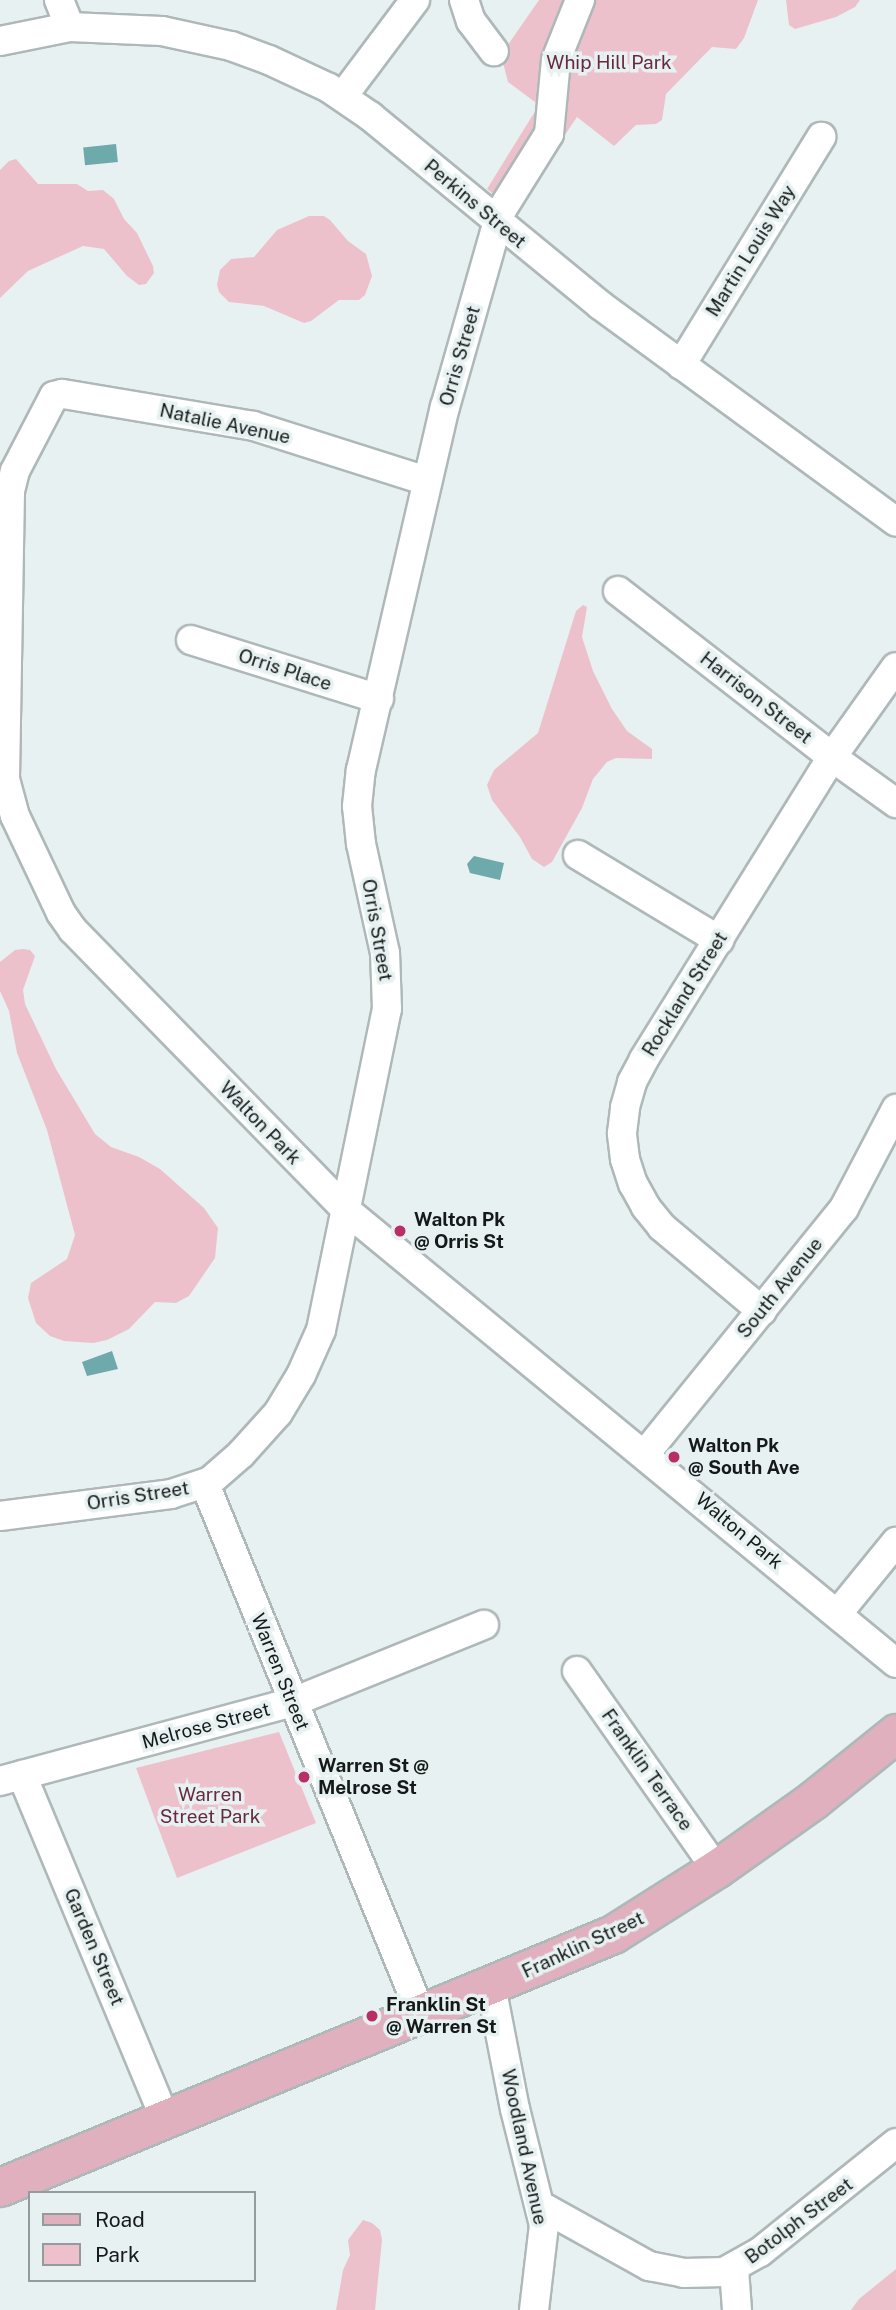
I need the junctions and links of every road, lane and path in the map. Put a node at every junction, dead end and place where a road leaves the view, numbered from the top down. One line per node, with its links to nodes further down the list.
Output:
1 (59, 0): 5 (street)
2 (415, 0): 8 (street)
3 (464, 0): 7 (street)
4 (580, 0): 10 (street, Orris Street)
5 (71, 27): 6 (street, Perkins Street); 8 (street, Perkins Street)
6 (0, 41)
7 (494, 51)
8 (343, 96): 10 (street, Perkins Street)
9 (821, 137): 11 (street, Martin Louis Way)
10 (498, 222): 11 (street, Perkins Street); 13 (street, Orris Street)
11 (681, 365): 14 (street, Perkins Street)
12 (59, 394): 13 (street, Natalie Avenue); 24 (street, Walton Park)
13 (427, 481): 18 (street, Orris Street)
14 (896, 522)
15 (618, 591): 19 (street, Harrison Street)
16 (191, 640): 18 (street, Orris Place)
17 (896, 667): 19 (street, Rockland Street)
18 (379, 699): 24 (street, Orris Street)
19 (832, 757): 20 (street, Harrison Street); 22 (street, Rockland Street)
20 (896, 803)
21 (578, 855): 22 (street)
22 (719, 940): 25 (street, Rockland Street)
23 (896, 1109): 25 (street, South Avenue)
24 (347, 1211): 26 (street, Walton Park); 27 (street, Orris Street)
25 (762, 1311): 26 (street, South Avenue)
26 (645, 1454): 30 (street, Walton Park)
27 (205, 1484): 28 (street, Orris Street); 34 (street, Warren Street)
28 (0, 1516)
29 (896, 1542): 30 (street)
30 (838, 1613): 32 (street, Walton Park)
31 (484, 1625): 34 (street, Melrose Street)
32 (896, 1663)
33 (577, 1671): 37 (street, Franklin Terrace)
34 (293, 1702): 36 (street, Melrose Street); 39 (street, Warren Street)
35 (896, 1732): 37 (main road, Franklin Street)
36 (11, 1778): 40 (street, Garden Street)
37 (716, 1869): 38 (main road, Franklin Street)
38 (491, 1986): 39 (main road, Franklin Street); 43 (street, Woodland Avenue)
39 (421, 2014): 40 (main road, Franklin Street)
40 (166, 2119): 42 (main road, Franklin Street)
41 (896, 2143): 44 (street, Botolph Street)
42 (0, 2187)
43 (541, 2206): 44 (street, Botolph Street); 45 (street, Woodland Avenue)
44 (734, 2269): 46 (street)
45 (534, 2310)
46 (737, 2310)

